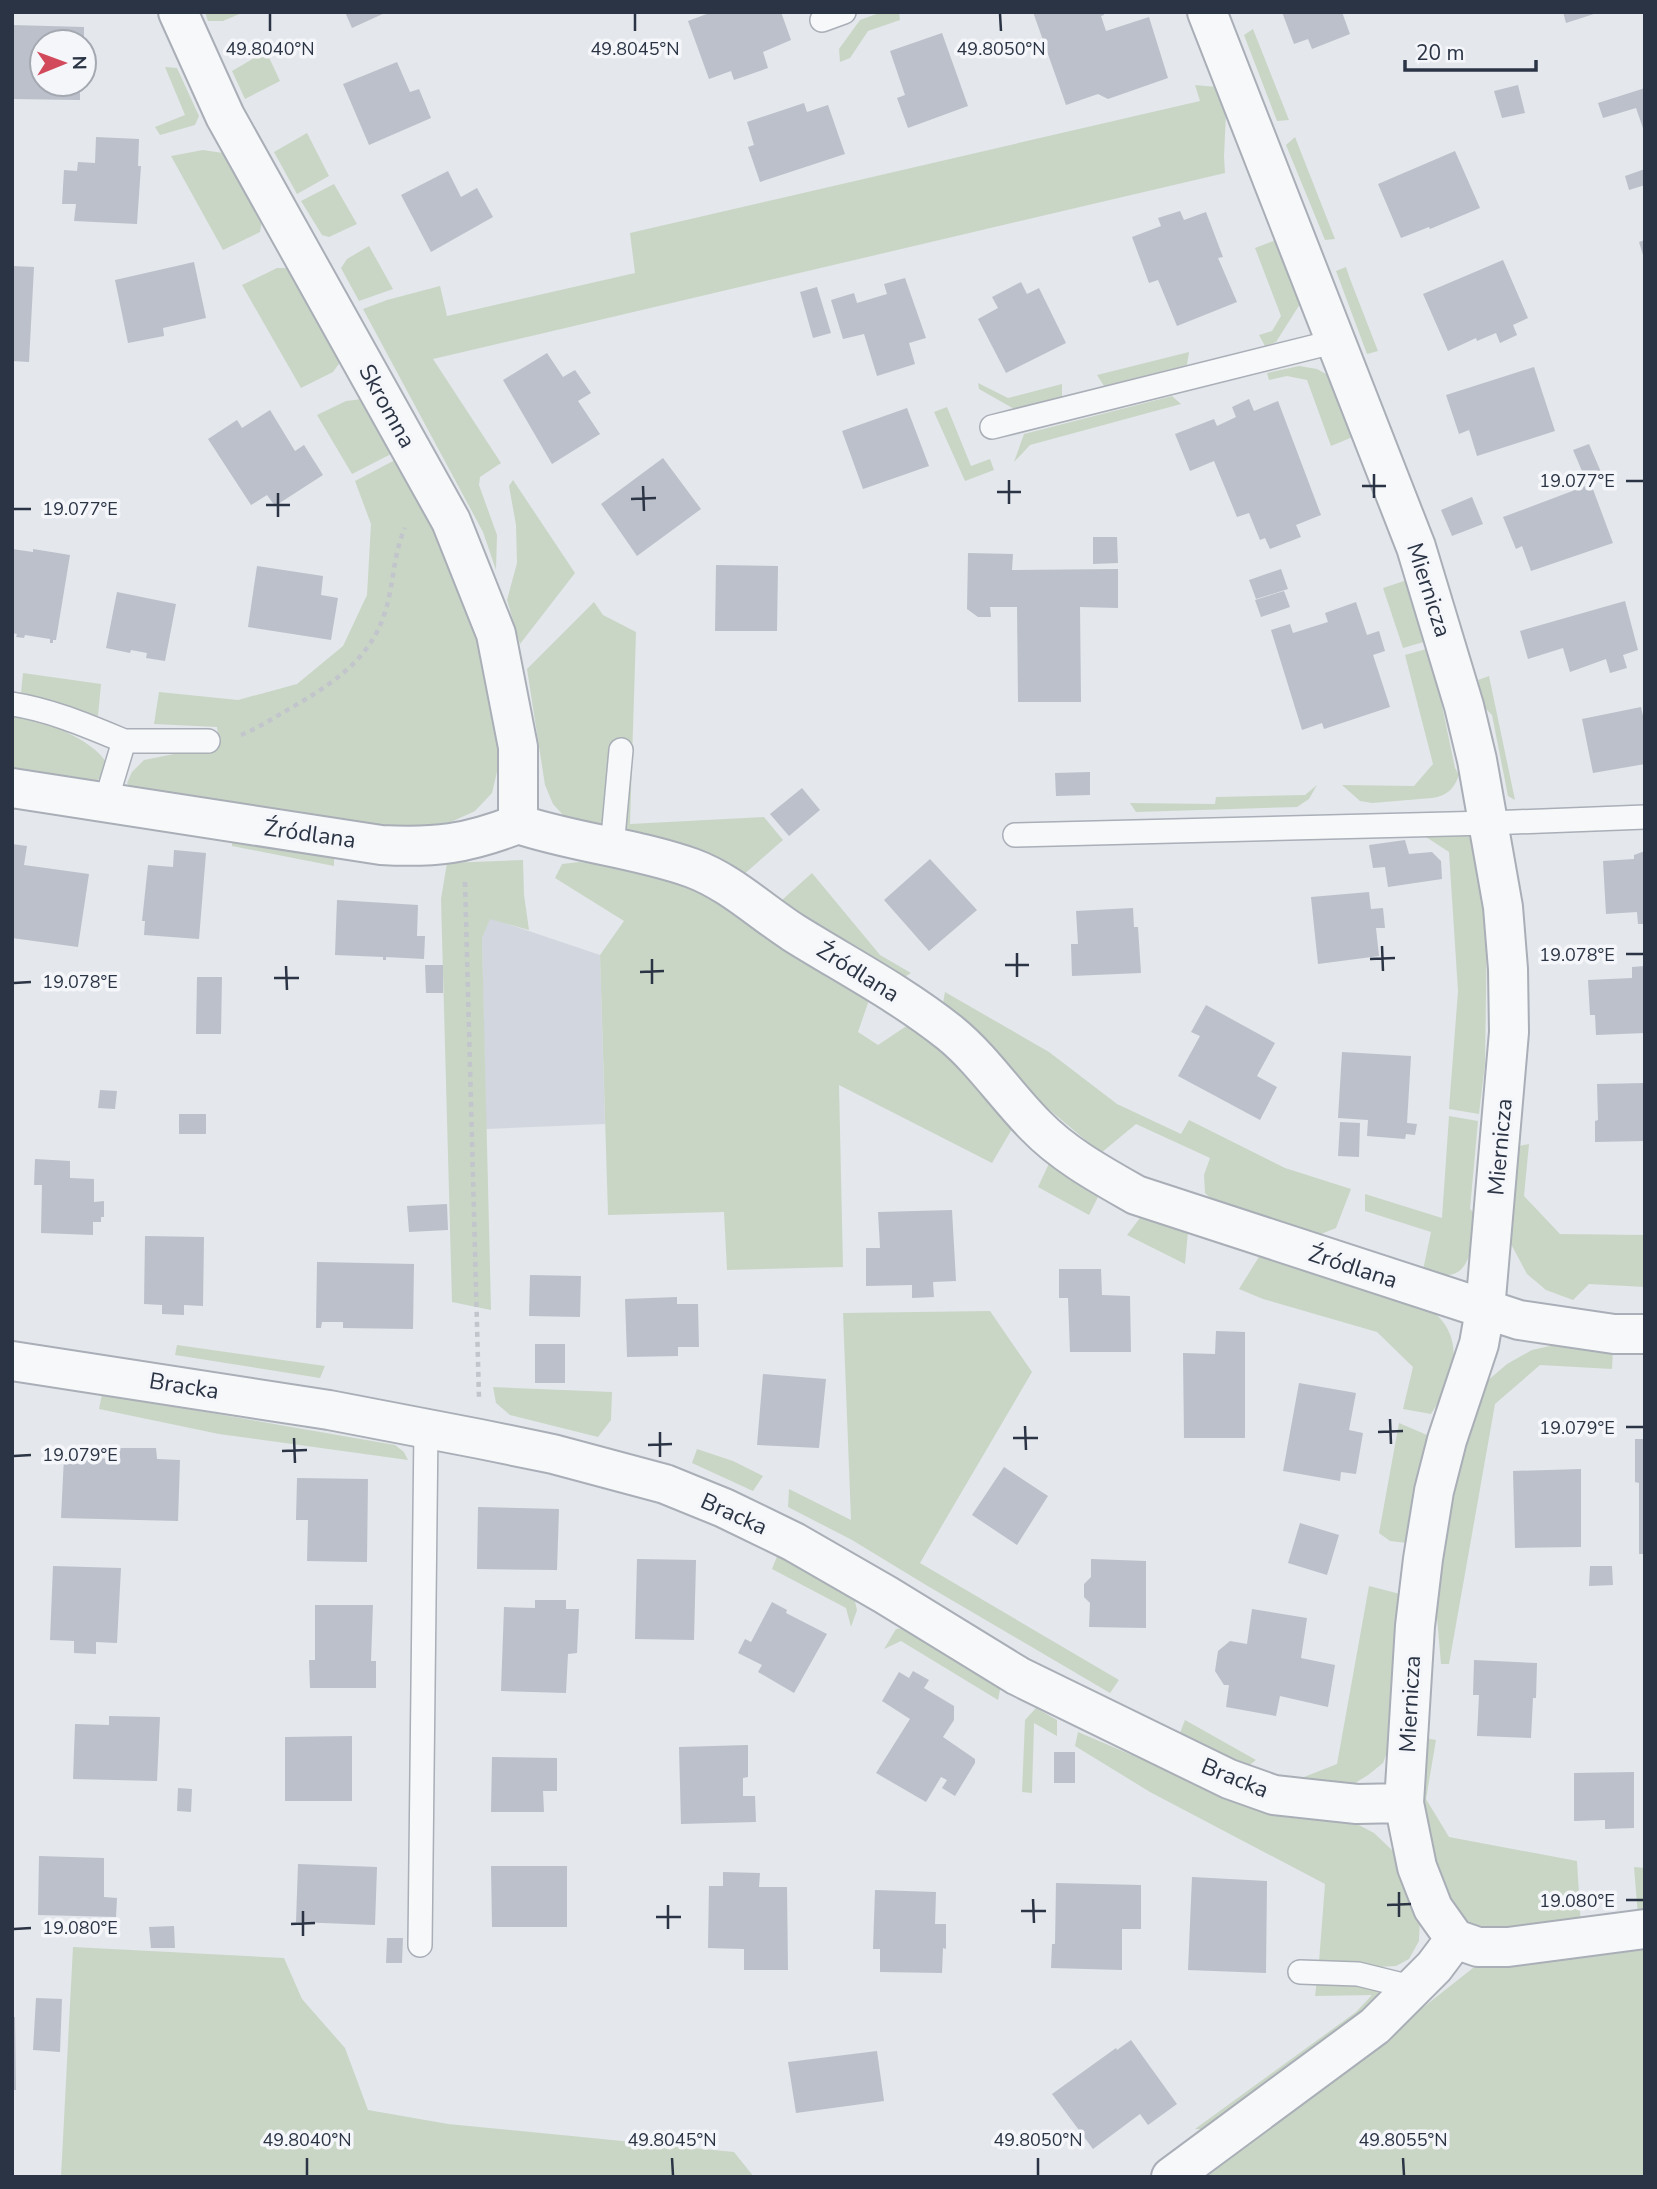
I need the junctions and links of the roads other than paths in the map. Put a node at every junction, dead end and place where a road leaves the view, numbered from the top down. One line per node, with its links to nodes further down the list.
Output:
1 (178, 12): 13 (street, Skromna)
2 (1207, 12): 3 (street, Miernicza)
3 (1337, 341): 4 (lane); 12 (street, Miernicza)
4 (992, 427)
5 (12, 704): 6 (lane)
6 (124, 741): 7 (lane); 10 (lane)
7 (208, 741)
8 (621, 750): 15 (lane)
9 (12, 788): 10 (street, Źródlana)
10 (106, 801): 13 (street, Źródlana)
11 (1645, 817): 12 (lane)
12 (1489, 823): 14 (lane); 16 (street, Miernicza)
13 (518, 824): 15 (street, Źródlana)
14 (1015, 835)
15 (612, 848): 16 (street, Źródlana)
16 (1485, 1310): 17 (street, Źródlana); 20 (street, Miernicza)
17 (1645, 1334)
18 (12, 1361): 19 (street, Bracka)
19 (426, 1429): 20 (street, Bracka); 23 (lane)
20 (1405, 1803): 22 (street, Miernicza)
21 (1645, 1929): 22 (street)
22 (1455, 1939): 25 (street)
23 (420, 1945)
24 (1300, 1972): 25 (lane)
25 (1415, 1988): 26 (street)
26 (1171, 2177)

